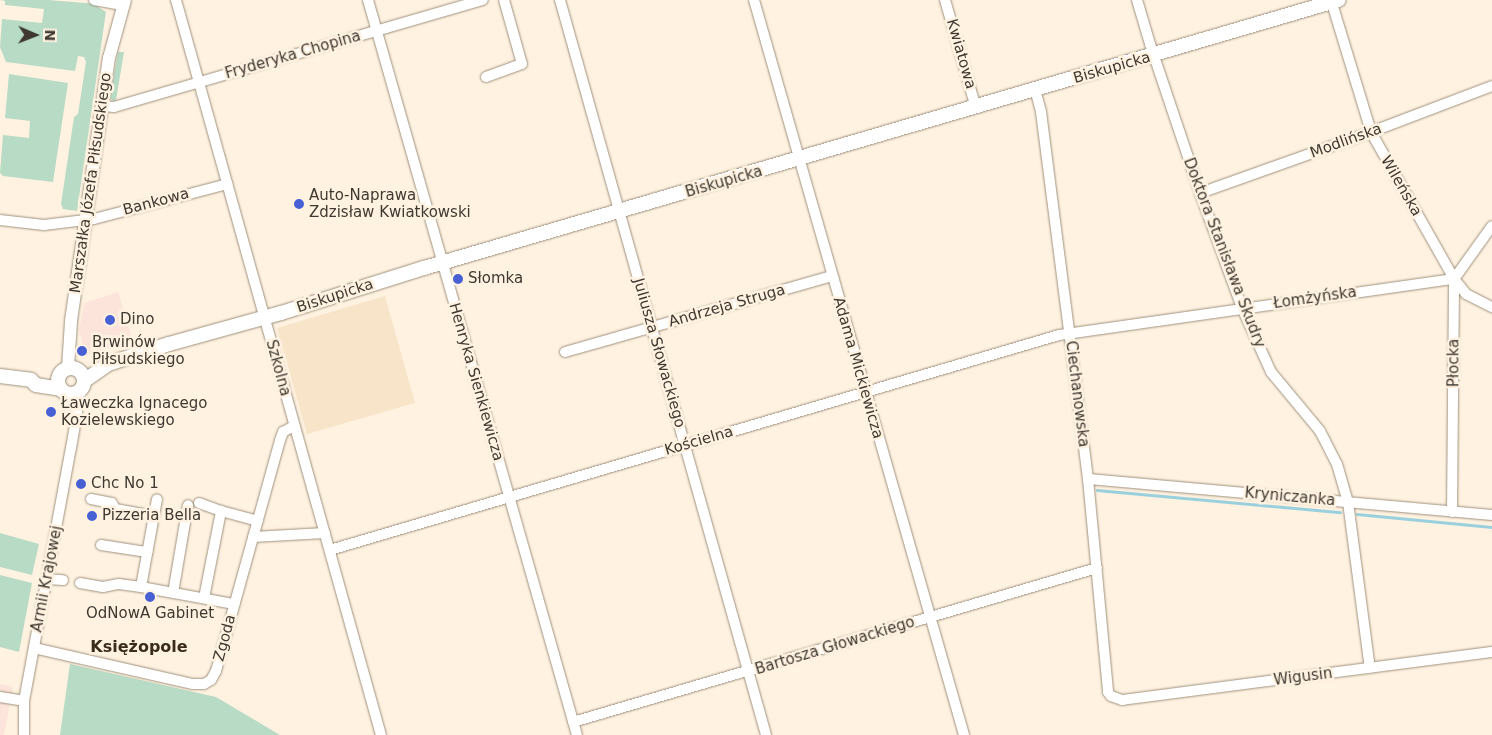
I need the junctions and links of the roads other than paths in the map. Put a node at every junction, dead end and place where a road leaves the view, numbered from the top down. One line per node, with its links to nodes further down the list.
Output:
1 (94, 0): 11 (street)
2 (176, 0): 15 (street, Szkolna)
3 (368, 0): 12 (street, Henryka Sienkiewicza)
4 (483, 0): 12 (street, Fryderyka Chopina)
5 (504, 0): 14 (street)
6 (560, 0): 24 (street, Juliusza Słowackiego)
7 (754, 0): 21 (street, Adama Mickiewicza)
8 (945, 0): 19 (street, Kwiatowa)
9 (1137, 0): 13 (street, Doktora Stanisława Skudry)
10 (1334, 1): 13 (main road, Biskupicka); 20 (street, Wileńska)
11 (124, 2): 18 (street, Marszałka Józefa Piłsudskiego)
12 (377, 31): 15 (street, Fryderyka Chopina); 28 (street, Henryka Sienkiewicza)
13 (1154, 56): 17 (main road, Biskupicka); 23 (street, Doktora Stanisława Skudry)
14 (486, 77)
15 (199, 82): 18 (street, Fryderyka Chopina); 22 (street, Szkolna)
16 (1492, 86): 20 (street, Modlińska)
17 (1035, 89): 19 (main road, Biskupicka); 35 (street, Ciechanowska)
18 (102, 106): 26 (street, Marszałka Józefa Piłsudskiego)
19 (976, 108): 21 (main road, Biskupicka)
20 (1371, 132): 23 (street, Modlińska); 30 (street, Wileńska)
21 (799, 160): 24 (main road, Biskupicka); 29 (street, Adama Mickiewicza)
22 (227, 184): 26 (street, Bankowa); 33 (street, Szkolna)
23 (1200, 193): 32 (street, Doktora Stanisława Skudry)
24 (619, 212): 28 (main road, Biskupicka); 34 (street, Juliusza Słowackiego)
25 (0, 220): 26 (street, Bankowa)
26 (86, 220): 38 (street, Marszałka Józefa Piłsudskiego)
27 (1492, 226): 30 (street)
28 (442, 263): 33 (main road, Biskupicka); 46 (street, Henryka Sienkiewicza)
29 (832, 276): 34 (street, Andrzeja Struga); 42 (street, Adama Mickiewicza)
30 (1454, 279): 31 (street); 32 (street, Łomżyńska); 51 (street, Płocka)
31 (1492, 307)
32 (1242, 308): 35 (street, Łomżyńska); 49 (street, Doktora Stanisława Skudry)
33 (264, 318): 37 (main road, Biskupicka); 43 (street, Szkolna)
34 (653, 327): 36 (street, Andrzeja Struga); 44 (street, Juliusza Słowackiego)
35 (1070, 333): 42 (street, Kościelna); 45 (street, Ciechanowska)
36 (565, 352)
37 (108, 364): 38 (main road, Biskupicka); 41 (main road, Biskupicka)
38 (68, 370): 40 (main road, Biskupicka); 41 (main road); 41 (main road)
39 (0, 376): 40 (main road, Biskupicka)
40 (30, 380): 41 (main road, Biskupicka)
41 (72, 389): 61 (street, Armii Krajowej)
42 (865, 391): 44 (street, Kościelna); 68 (street, Adama Mickiewicza)
43 (294, 426): 54 (street, Zgoda); 55 (street, Szkolna)
44 (685, 445): 46 (street, Kościelna); 72 (street, Juliusza Słowackiego)
45 (1088, 480): 49 (street, Kryniczanka); 60 (street, Ciechanowska)
46 (508, 497): 58 (street, Kościelna); 76 (street, Henryka Sienkiewicza)
47 (91, 499): 52 (street)
48 (157, 499): 52 (street)
49 (1348, 502): 51 (street, Kryniczanka); 71 (street, Doktora Stanisława Skudry)
50 (221, 510): 54 (street); 65 (street); 66 (street)
51 (1452, 512): 53 (street, Kryniczanka)
52 (154, 516): 59 (street)
53 (1492, 516)
54 (258, 521): 56 (street, Zgoda)
55 (325, 533): 56 (street); 58 (street, Szkolna)
56 (253, 537): 67 (street, Zgoda)
57 (101, 545): 59 (street)
58 (330, 550): 78 (street, Szkolna)
59 (147, 552): 64 (street)
60 (1097, 568): 68 (street, Bartosza Głowackiego); 74 (street, Ciechanowska)
61 (47, 579): 62 (street); 69 (street, Armii Krajowej)
62 (63, 580)
63 (80, 583): 64 (street)
64 (141, 587): 65 (street)
65 (173, 592): 66 (street)
66 (204, 598): 67 (street)
67 (234, 604): 69 (street, Zgoda)
68 (930, 617): 72 (street, Bartosza Głowackiego); 81 (street, Adama Mickiewicza)
69 (34, 648): 75 (street, Armii Krajowej)
70 (1492, 652): 71 (street, Wigusin)
71 (1370, 668): 74 (street, Wigusin)
72 (749, 672): 76 (street, Bartosza Głowackiego); 80 (street, Juliusza Słowackiego)
73 (0, 696): 75 (street)
74 (1114, 699)
75 (24, 701): 77 (street, Armii Krajowej)
76 (573, 722): 79 (street, Henryka Sienkiewicza)
77 (24, 735)
78 (381, 735)
79 (577, 735)
80 (766, 735)
81 (964, 735)

